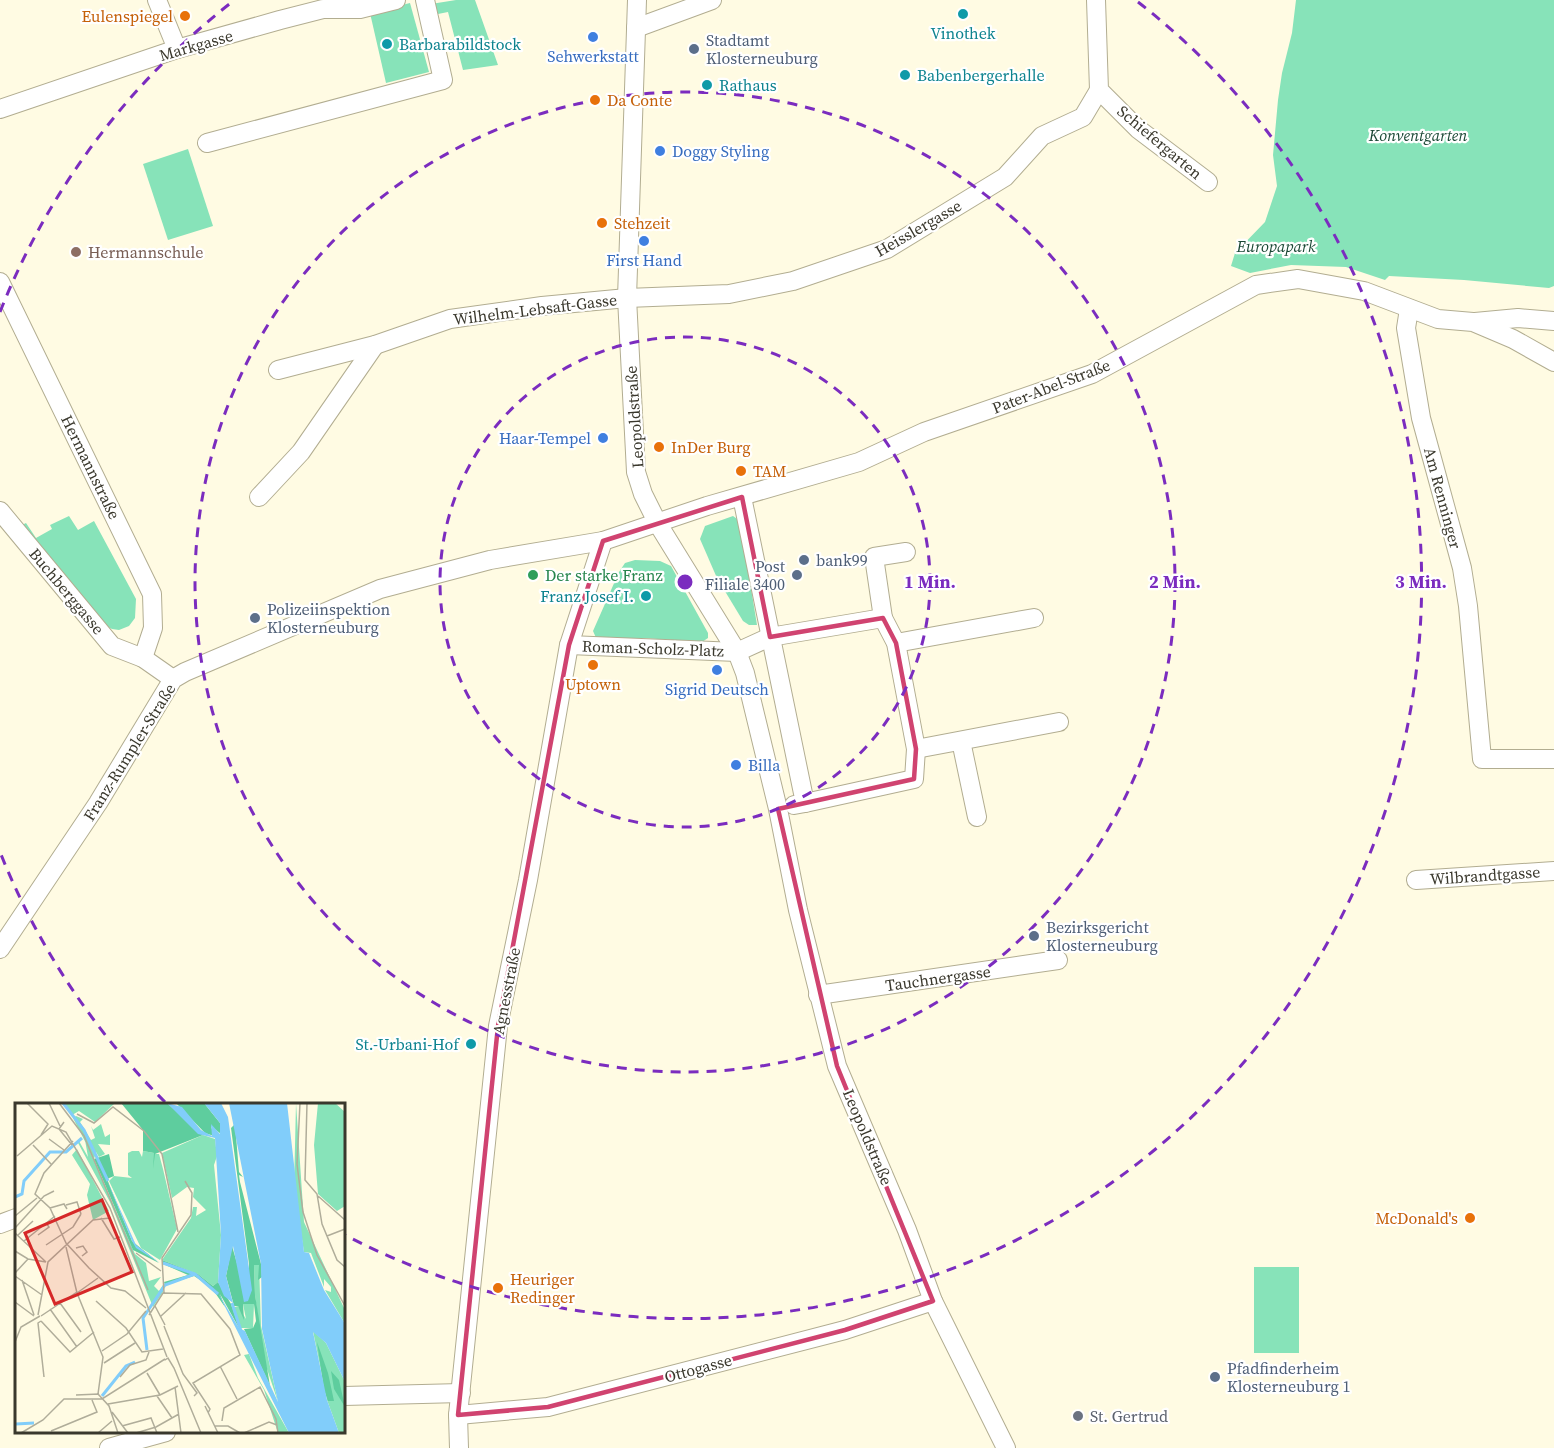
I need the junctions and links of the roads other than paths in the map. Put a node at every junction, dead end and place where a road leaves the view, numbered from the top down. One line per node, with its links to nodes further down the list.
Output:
1 (158, 0): 8 (street)
2 (396, 0): 8 (street, Markgasse)
3 (425, 0): 11 (street)
4 (638, 0): 7 (street, Leopoldstraße)
5 (712, 0): 7 (street)
6 (1096, 0): 9 (street)
7 (636, 28): 14 (street, Leopoldstraße)
8 (177, 49): 10 (street, Markgasse)
9 (1099, 90): 12 (street, Schiefergarten); 14 (street, Heisslergasse)
10 (0, 109)
11 (207, 143)
12 (1208, 182)
13 (0, 282): 33 (street, Hermannstraße)
14 (627, 298): 18 (street, Wilhelm-Lebsaft-Gasse); 24 (street, Leopoldstraße)
15 (1409, 309): 17 (street, Pater-Abel-Straße); 22 (street, Pater-Abel-Straße); 38 (street, Am Renninger)
16 (1554, 321): 17 (street, Pater-Abel-Straße)
17 (1473, 322): 19 (street, Pater-Abel-Straße)
18 (375, 345): 20 (street, Wilhelm-Lebsaft-Gasse); 21 (street)
19 (1554, 362)
20 (278, 370)
21 (259, 497)
22 (742, 497): 24 (street, Pater-Abel-Straße); 29 (street)
23 (0, 511): 33 (street, Buchberggasse)
24 (658, 524): 25 (street, Franz-Rumpler-Straße); 32 (street, Leopoldstraße)
25 (603, 542): 31 (street, Agnesstraße); 34 (street, Franz-Rumpler-Straße)
26 (906, 552): 27 (street)
27 (883, 618): 29 (street, Roman-Scholz-Platz); 30 (street)
28 (1034, 618): 30 (street)
29 (770, 637): 32 (street, Roman-Scholz-Platz); 39 (street)
30 (896, 643): 37 (street)
31 (568, 645): 32 (street, Roman-Scholz-Platz); 50 (street, Agnesstraße)
32 (737, 652): 40 (street, Leopoldstraße)
33 (142, 658): 34 (street, Buchberggasse)
34 (173, 680): 44 (street, Franz-Rumpler-Straße)
35 (1059, 722): 36 (street)
36 (961, 741): 37 (street); 41 (street)
37 (916, 749): 39 (street)
38 (1554, 759)
39 (805, 802): 40 (street)
40 (778, 809): 46 (street, Leopoldstraße)
41 (977, 817)
42 (1554, 870): 43 (street, Wilbrandtgasse)
43 (1416, 879)
44 (0, 949)
45 (1058, 960): 46 (street, Tauchnergasse)
46 (818, 995): 49 (street, Leopoldstraße)
47 (15, 1218): 48 (street)
48 (0, 1224)
49 (933, 1301): 52 (street, Ottogasse); 56 (street, Leopoldstraße)
50 (461, 1393): 51 (street); 52 (street, Agnesstraße)
51 (345, 1396)
52 (458, 1415): 55 (street, Agnesstraße)
53 (159, 1433): 54 (street)
54 (109, 1448)
55 (459, 1448)
56 (1006, 1448)

